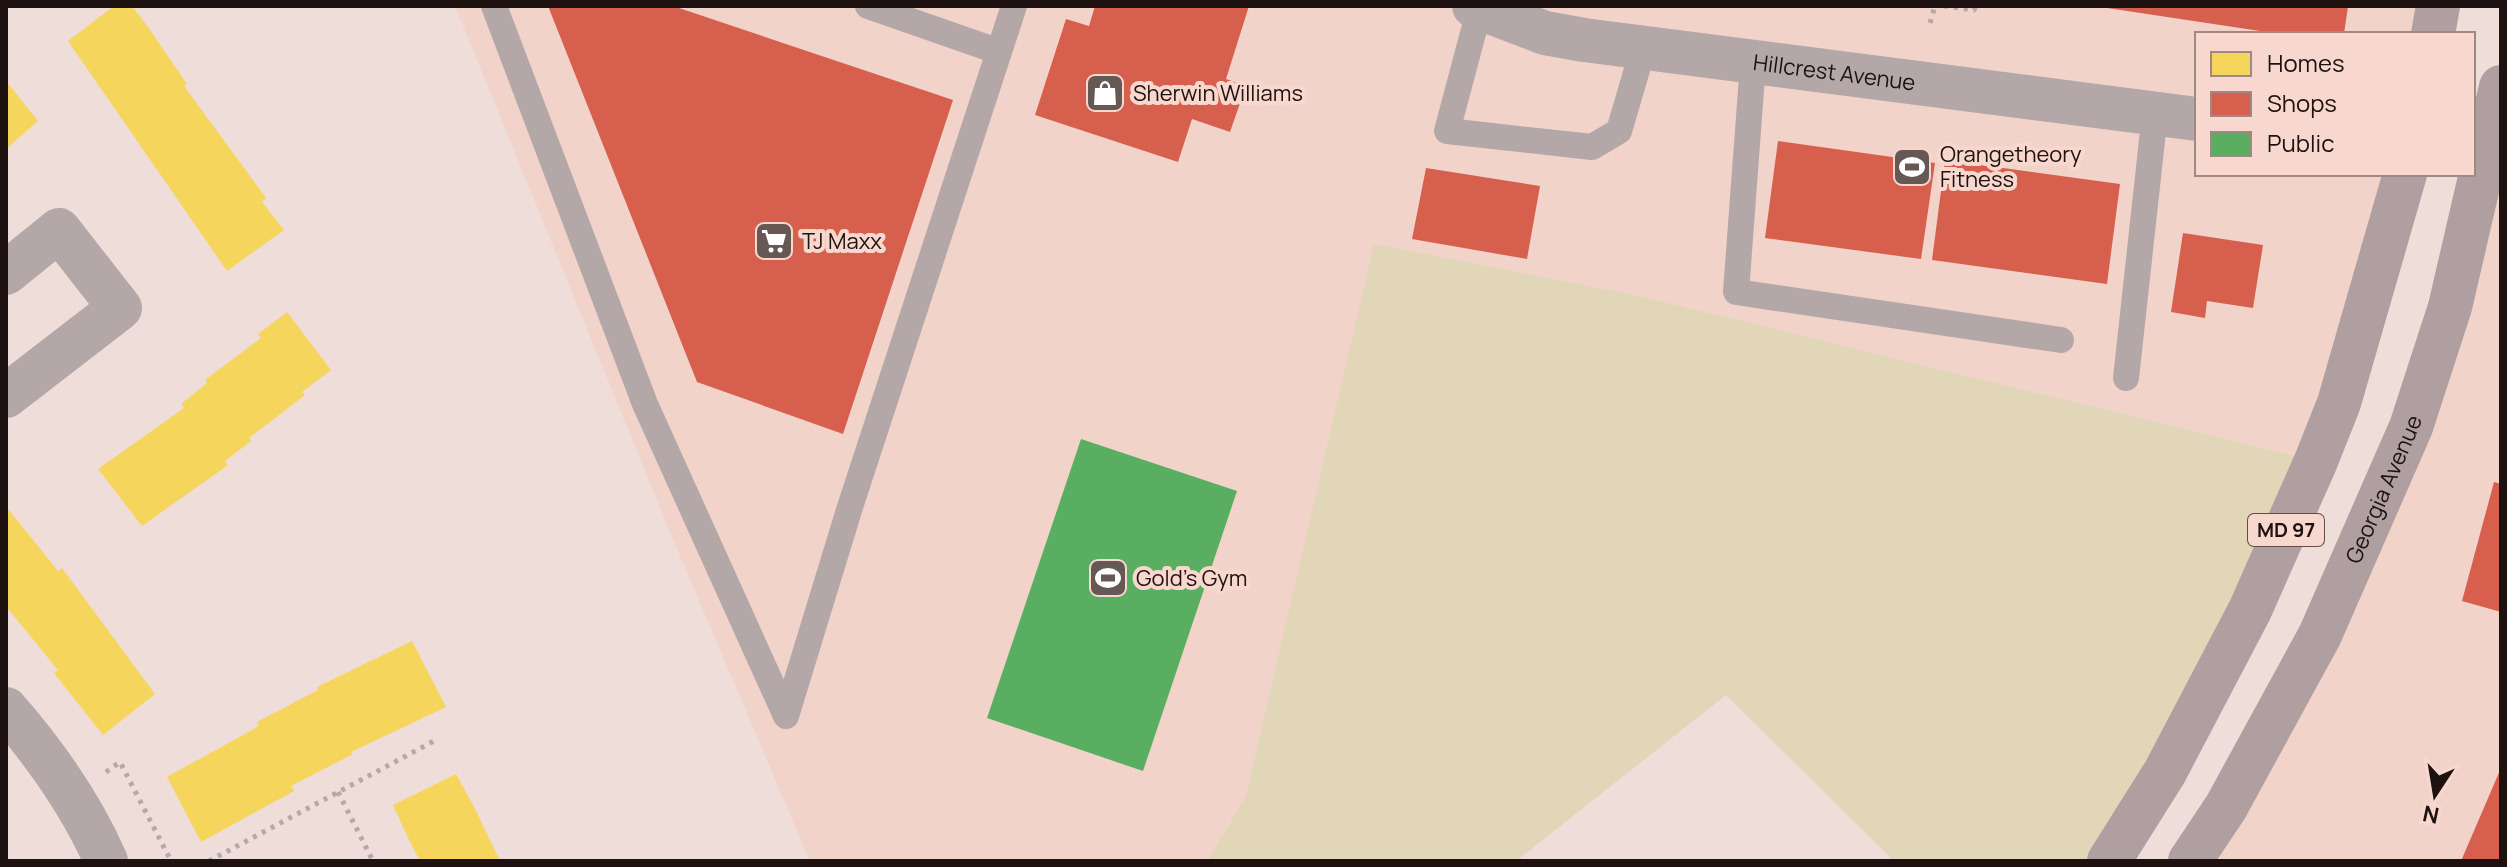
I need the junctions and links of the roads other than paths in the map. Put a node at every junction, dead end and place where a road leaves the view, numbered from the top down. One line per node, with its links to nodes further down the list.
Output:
1 (494, 6): 8 (lane)
2 (868, 6): 8 (lane)
3 (1014, 6): 8 (lane)
4 (2438, 6): 6 (main road)
5 (1477, 7): 7 (street, Hillcrest Avenue); 7 (lane)
6 (2433, 32)
7 (1643, 49): 9 (street, Hillcrest Avenue)
8 (997, 51)
9 (1753, 63): 11 (street, Hillcrest Avenue); 16 (lane)
10 (2501, 87): 12 (main road, Georgia Avenue)
11 (2176, 116): 17 (lane)
12 (2475, 159)
13 (2404, 176): 21 (main road, MD 97)
14 (2468, 179): 22 (main road, Georgia Avenue)
15 (6, 273): 18 (street)
16 (2061, 340)
17 (2126, 378)
18 (6, 396)
19 (6, 709): 20 (street)
20 (106, 861)
21 (2109, 861)
22 (2190, 861)

